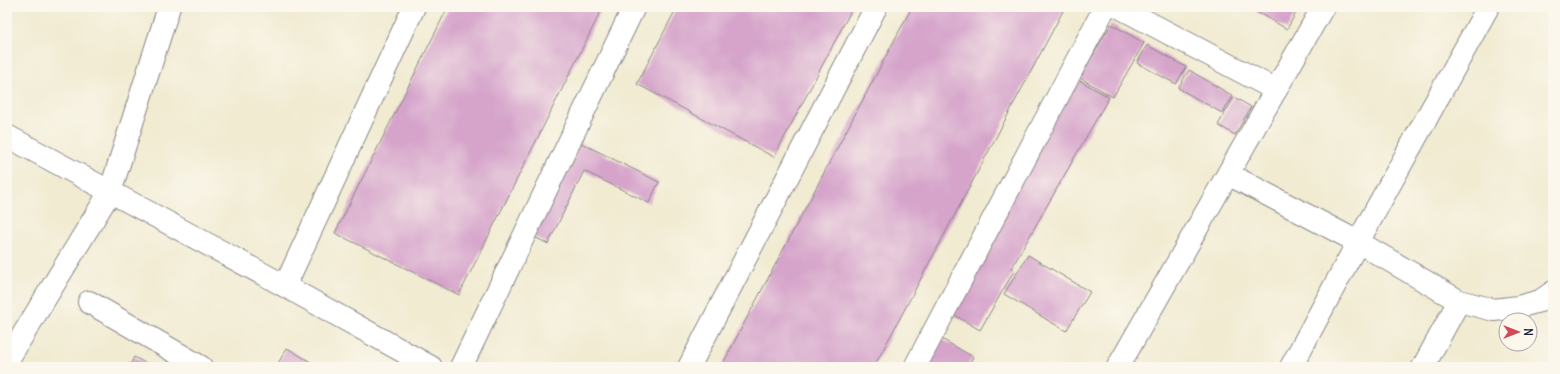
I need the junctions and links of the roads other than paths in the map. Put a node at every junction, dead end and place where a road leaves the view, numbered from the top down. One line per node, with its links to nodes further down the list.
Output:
1 (169, 7): 12 (street)
2 (414, 7): 14 (street)
3 (634, 7): 21 (street)
4 (876, 7): 22 (street)
5 (1105, 7): 23 (street)
6 (1119, 7): 9 (street)
7 (1323, 7): 9 (street)
8 (1488, 7): 13 (street)
9 (1276, 90): 11 (street)
10 (7, 136): 12 (street)
11 (1228, 174): 13 (street); 24 (street)
12 (110, 192): 14 (street); 18 (street)
13 (1358, 242): 16 (street); 25 (street)
14 (285, 286): 20 (street)
15 (1553, 292): 16 (street)
16 (1459, 301): 26 (street)
17 (90, 302): 19 (street)
18 (7, 361)
19 (201, 367)
20 (431, 367)
21 (461, 367)
22 (689, 367)
23 (916, 367)
24 (1118, 367)
25 (1292, 367)
26 (1423, 367)

